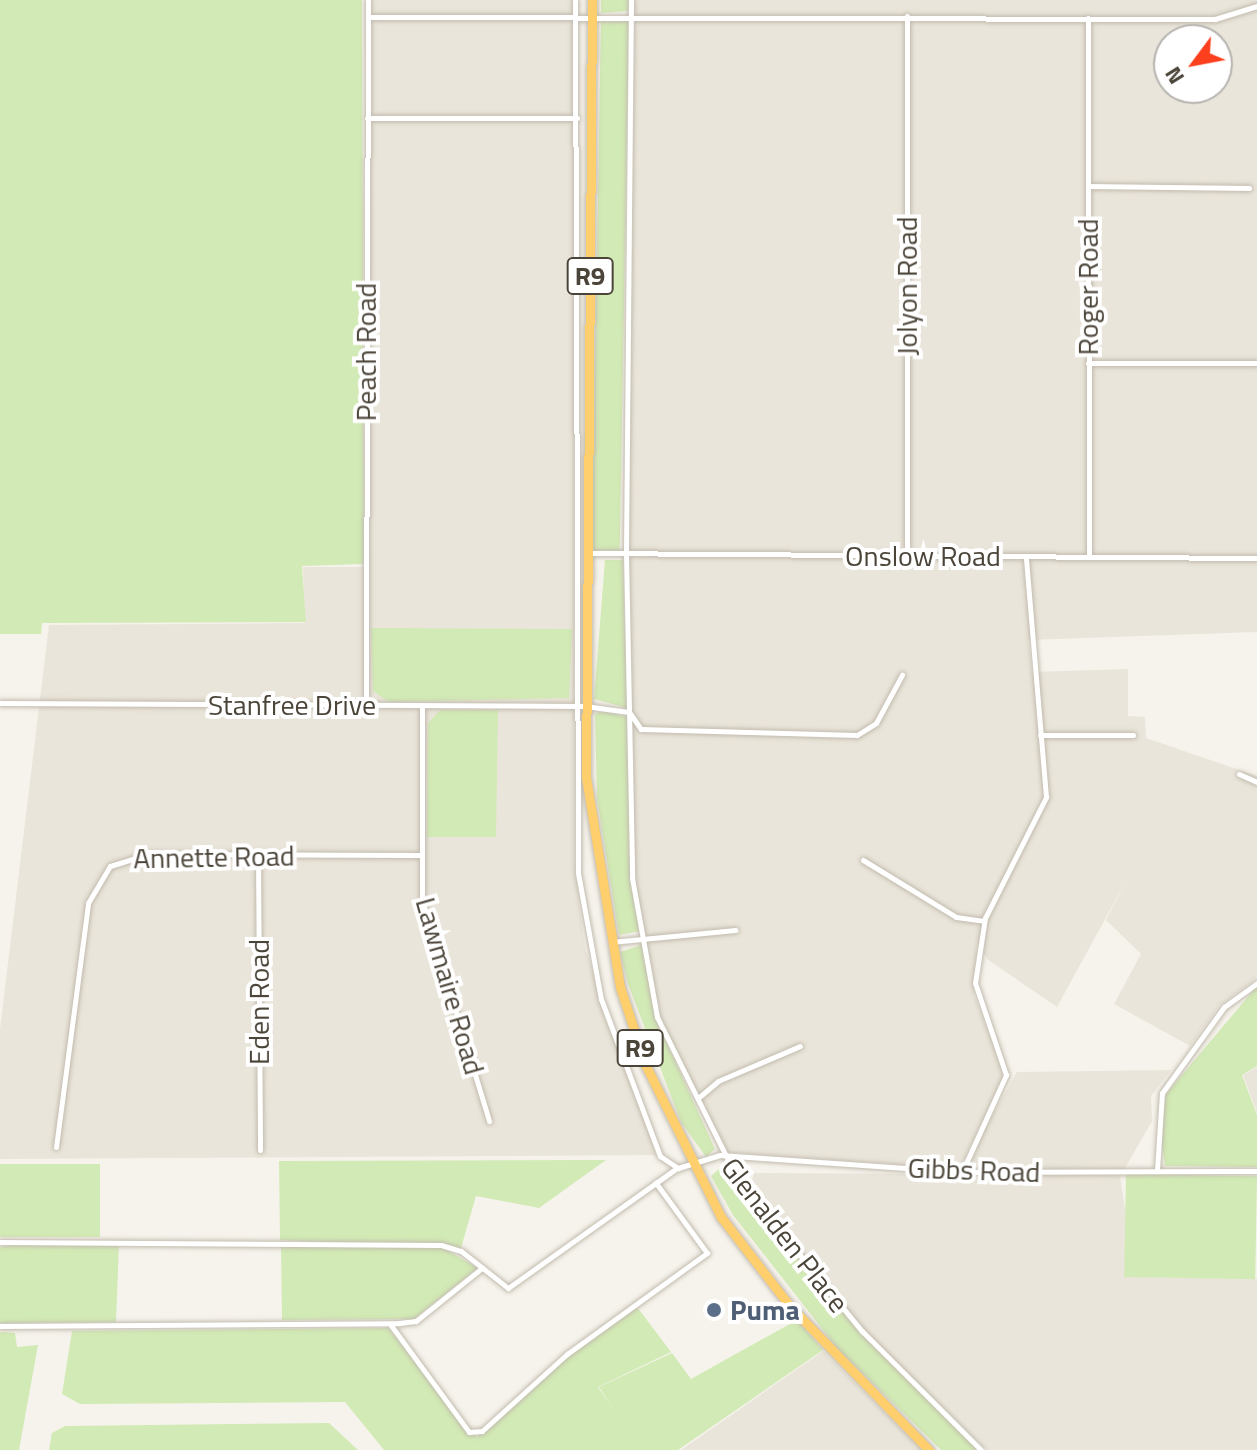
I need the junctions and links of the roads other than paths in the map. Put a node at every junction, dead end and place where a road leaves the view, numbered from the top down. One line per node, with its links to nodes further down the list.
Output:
1 (368, 0): 9 (street, Peach Road)
2 (575, 0): 6 (street)
3 (592, 0): 7 (highway, R9)
4 (631, 0): 10 (street, Glenalden Place)
5 (1257, 6): 11 (street)
6 (573, 16): 7 (street); 9 (street); 13 (street)
7 (592, 16): 10 (street); 19 (highway, R9)
8 (907, 16): 10 (street); 11 (street); 22 (street, Jolyon Road)
9 (368, 17): 12 (street, Peach Road)
10 (631, 17): 21 (street, Glenalden Place)
11 (1088, 18): 14 (street, Roger Road)
12 (367, 118): 13 (street); 32 (street, Peach Road)
13 (577, 118): 18 (street)
14 (1089, 186): 15 (street); 16 (street, Roger Road)
15 (1249, 188)
16 (1088, 363): 17 (street); 24 (street, Roger Road)
17 (1257, 363)
18 (576, 431): 19 (street); 26 (street)
19 (589, 442): 20 (highway, R9)
20 (588, 553): 21 (street, Onslow Road); 27 (highway, R9)
21 (626, 553): 22 (street, Onslow Road); 36 (street, Glenalden Place)
22 (907, 557): 23 (street, Onslow Road)
23 (1026, 557): 24 (street, Onslow Road); 37 (street)
24 (1089, 557): 25 (street, Onslow Road)
25 (1257, 558)
26 (575, 574): 27 (street); 28 (street)
27 (588, 576): 29 (highway, R9)
28 (575, 600): 29 (street); 34 (street)
29 (587, 600): 35 (highway, R9)
30 (902, 675): 36 (street)
31 (0, 703): 32 (street, Stanfree Drive)
32 (366, 704): 33 (street, Stanfree Drive)
33 (422, 706): 34 (street, Stanfree Drive); 42 (street, Lawmaire Road)
34 (572, 706): 35 (street, Stanfree Drive); 55 (street)
35 (585, 706): 36 (street, Stanfree Drive); 47 (highway, R9)
36 (629, 712): 46 (street, Glenalden Place)
37 (1040, 735): 38 (street); 44 (street)
38 (1133, 735)
39 (1239, 774): 40 (street)
40 (1257, 782)
41 (258, 854): 42 (street, Annette Road); 52 (street, Annette Road); 53 (street, Eden Road)
42 (419, 855): 51 (street, Lawmaire Road)
43 (863, 860): 44 (street)
44 (984, 921): 59 (street)
45 (735, 930): 46 (street)
46 (645, 938): 47 (street); 50 (street, Glenalden Place)
47 (610, 942): 56 (highway, R9)
48 (1257, 983): 57 (street)
49 (800, 1046): 50 (street)
50 (697, 1099): 54 (street, Glenalden Place)
51 (489, 1121)
52 (56, 1147)
53 (260, 1150)
54 (720, 1155): 56 (street); 59 (street, Gibbs Road); 66 (street, Glenalden Place)
55 (678, 1168): 56 (street); 60 (street)
56 (694, 1168): 65 (highway, R9)
57 (1157, 1170): 58 (street, Gibbs Road); 59 (street, Gibbs Road)
58 (1257, 1171)
59 (962, 1172)
60 (656, 1183): 62 (street); 63 (street)
61 (0, 1242): 62 (street)
62 (482, 1268): 63 (street)
63 (390, 1324): 64 (street)
64 (0, 1326)
65 (929, 1450)
66 (981, 1450)

